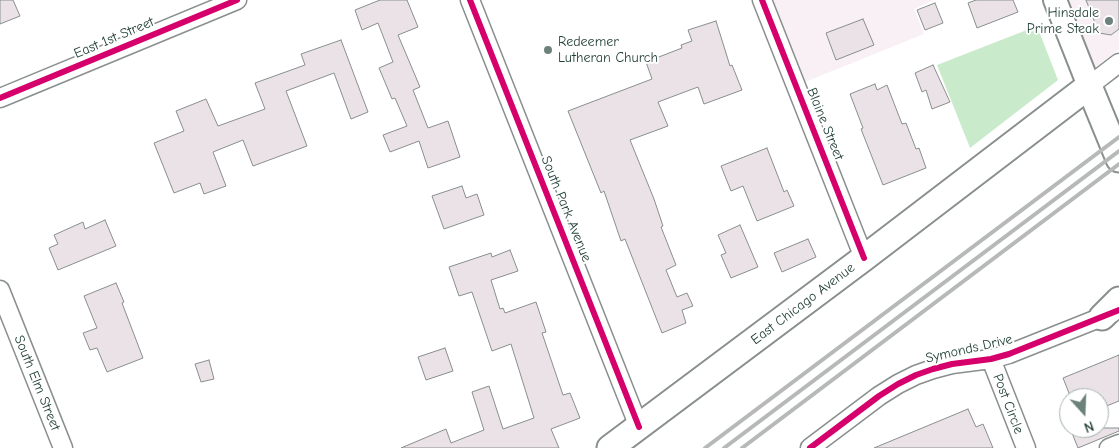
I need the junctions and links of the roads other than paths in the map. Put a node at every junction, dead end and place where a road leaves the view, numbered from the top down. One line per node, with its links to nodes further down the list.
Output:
1 (237, 0): 7 (street, East 1st Street)
2 (470, 0): 13 (street, South Park Avenue)
3 (762, 0): 9 (street, Blaine Street)
4 (1055, 0): 6 (street)
5 (1119, 63): 6 (street)
6 (1089, 86): 8 (main road); 9 (main road, East Chicago Avenue)
7 (0, 98)
8 (1119, 159)
9 (864, 258): 13 (main road, East Chicago Avenue)
10 (0, 290): 15 (street, South Elm Street)
11 (1113, 309): 12 (street, Symonds Drive)
12 (991, 359): 17 (street, Symonds Drive); 18 (street, Post Circle)
13 (639, 426): 16 (main road, East Chicago Avenue)
14 (1119, 444): 19 (street)
15 (63, 448)
16 (610, 448)
17 (810, 448)
18 (1026, 448)
19 (1110, 448)

